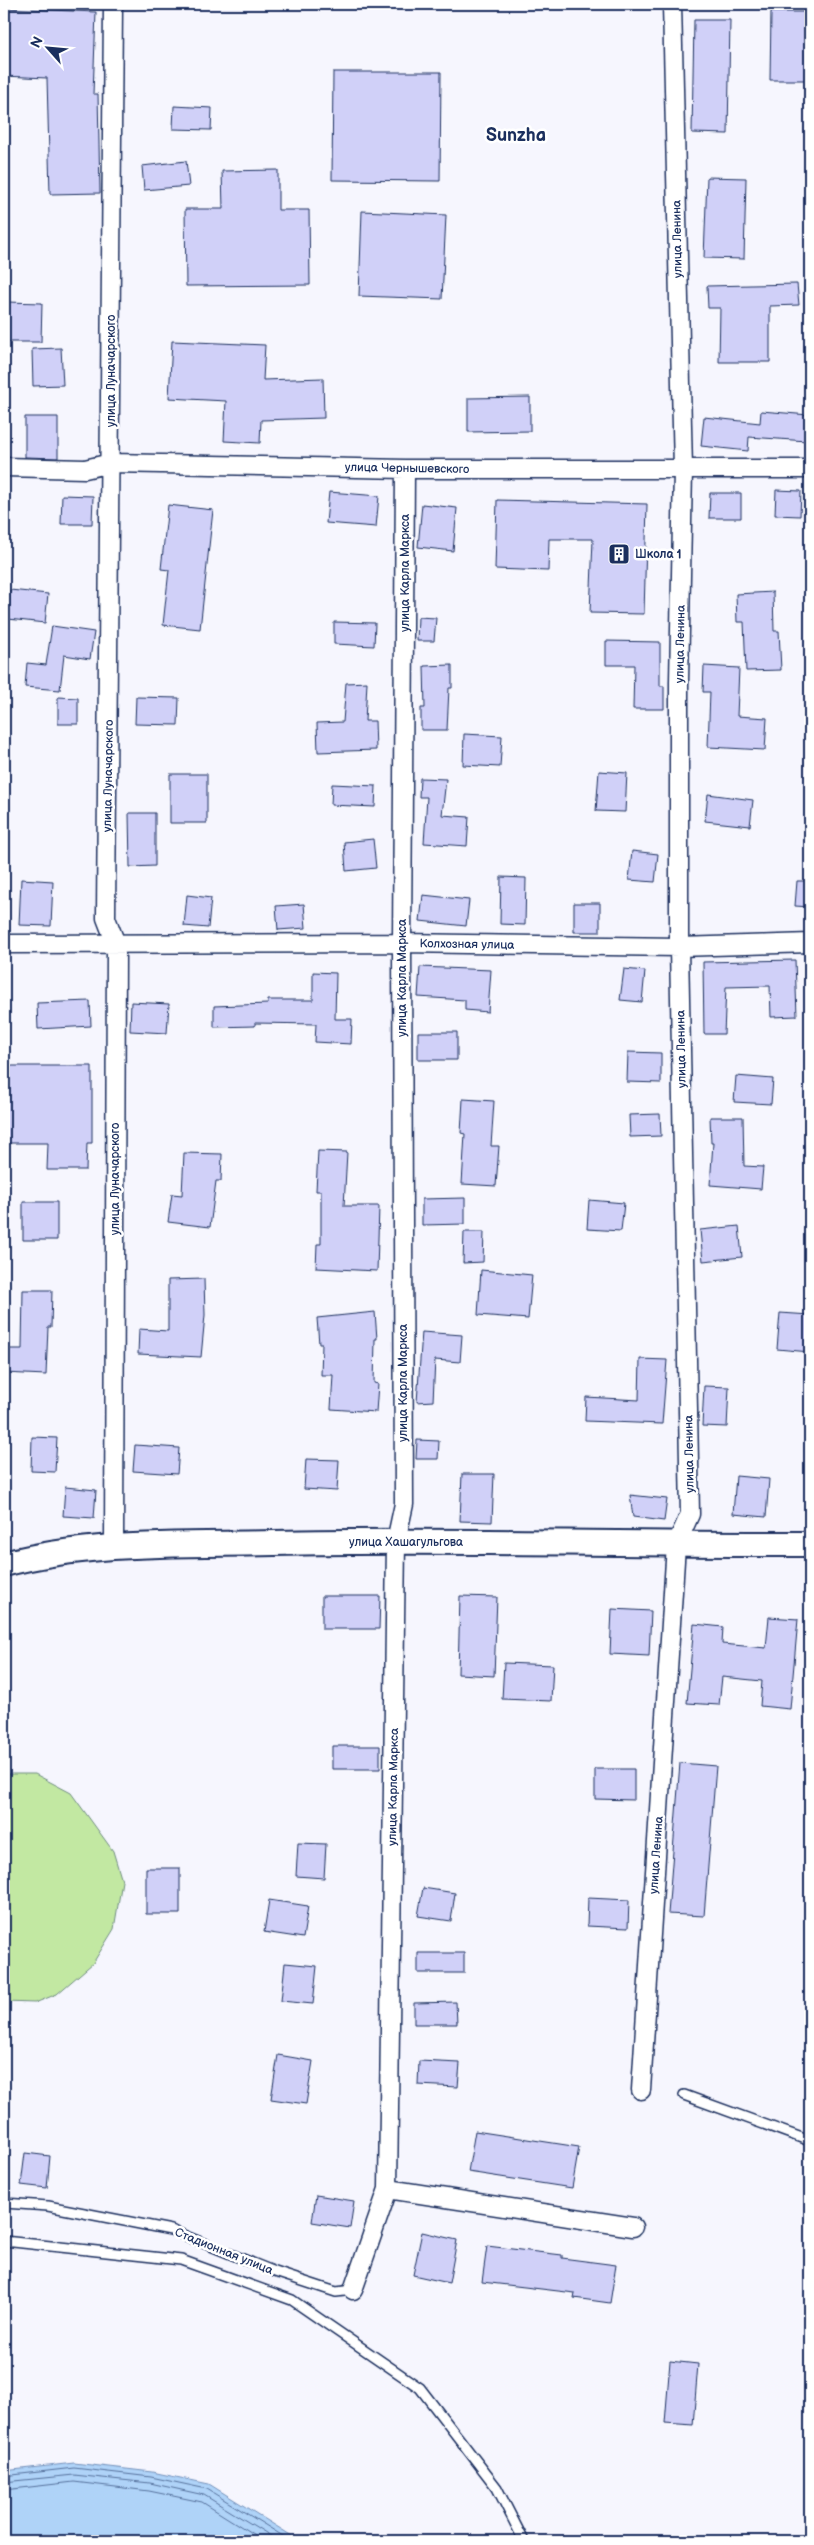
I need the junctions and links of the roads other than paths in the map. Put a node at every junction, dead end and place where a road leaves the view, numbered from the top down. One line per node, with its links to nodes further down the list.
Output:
1 (113, 4): 3 (street, улица Луначарского)
2 (672, 4): 7 (street, улица Ленина)
3 (111, 463): 4 (street, улица Чернышевского); 6 (street, улица Чернышевского); 11 (street, улица Луначарского)
4 (4, 467)
5 (810, 468): 7 (street, улица Чернышевского)
6 (405, 469): 7 (street, улица Чернышевского); 8 (street, улица Карла Маркса)
7 (683, 470): 12 (street, улица Ленина)
8 (402, 943): 11 (street, Колхозная улица); 12 (street, Колхозная улица); 13 (street, улица Карла Маркса)
9 (810, 943): 12 (street, Колхозная улица)
10 (4, 944): 11 (street, Колхозная улица)
11 (116, 944): 16 (street, улица Луначарского)
12 (679, 947): 15 (street, улица Ленина)
13 (396, 1541): 15 (main road, улица Хашагульгова); 16 (main road, улица Хашагульгова); 21 (street, улица Карла Маркса)
14 (810, 1544): 15 (main road, улица Хашагульгова)
15 (676, 1545): 18 (street, улица Ленина)
16 (114, 1546): 17 (main road, улица Хашагульгова)
17 (4, 1564)
18 (640, 2090)
19 (684, 2095): 20 (lane)
20 (810, 2141)
21 (388, 2189): 23 (street); 25 (street, улица Карла Маркса)
22 (4, 2203): 25 (lane, Стадионная улица)
23 (633, 2227)
24 (4, 2241): 26 (lane)
25 (353, 2290)
26 (524, 2541)

